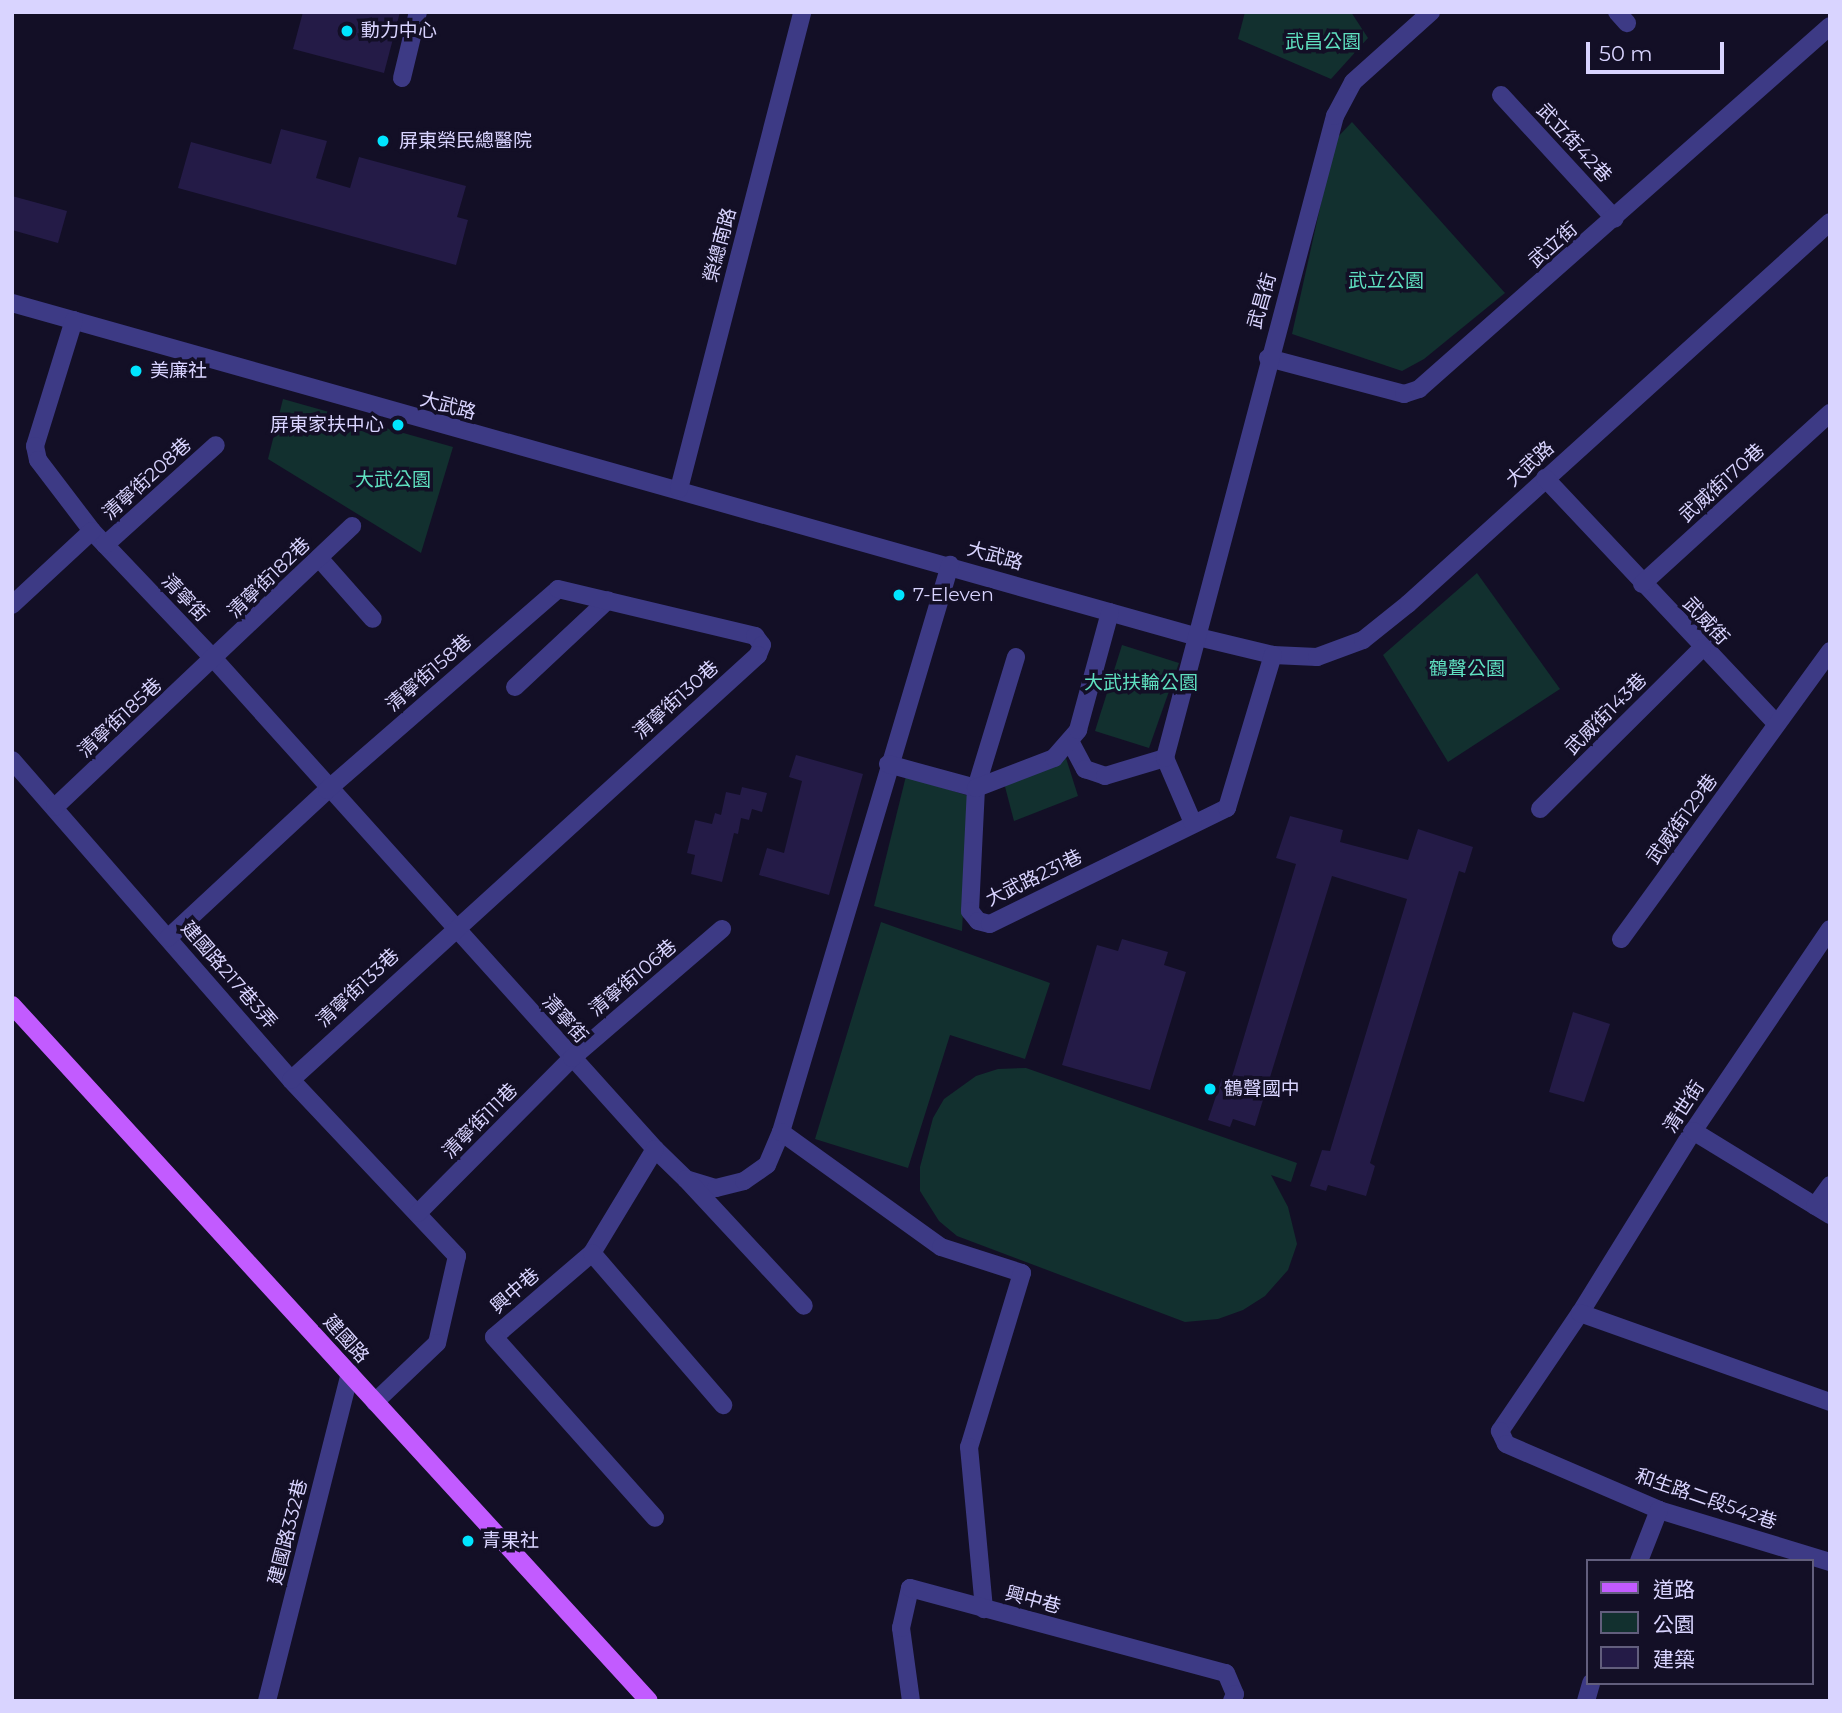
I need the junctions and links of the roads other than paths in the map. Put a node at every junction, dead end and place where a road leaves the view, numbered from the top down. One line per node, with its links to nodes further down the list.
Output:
1 (418, 12): 5 (street)
2 (802, 12): 15 (street, 榮總南路)
3 (1431, 12): 11 (street, 武昌街)
4 (1830, 26): 7 (street, 武立街)
5 (402, 78)
6 (1501, 95): 7 (street, 武立街42巷)
7 (1615, 219): 11 (street, 武立街)
8 (1830, 222): 14 (street, 大武路)
9 (12, 303): 10 (street, 大武路)
10 (74, 320): 15 (street, 大武路); 17 (street, 清寧街)
11 (1268, 358): 27 (street, 武昌街)
12 (1827, 423): 21 (street, 武威街170巷)
13 (216, 445): 18 (street, 清寧街208巷)
14 (1545, 478): 21 (street, 武威街); 30 (street, 大武路)
15 (679, 489): 20 (street, 大武路)
16 (352, 526): 19 (street, 清寧街182巷)
17 (92, 531): 18 (street, 清寧街); 24 (street)
18 (105, 545): 32 (street, 清寧街)
19 (319, 558): 26 (street); 32 (street, 清寧街182巷)
20 (950, 565): 25 (street, 大武路); 38 (street, 清寧街)
21 (1643, 584): 28 (street, 武威街)
22 (558, 589): 23 (street, 清寧街130巷); 40 (street, 清寧街158巷)
23 (608, 600): 33 (street); 44 (street, 清寧街130巷)
24 (12, 605)
25 (1110, 612): 27 (street, 大武路); 35 (street)
26 (373, 619)
27 (1198, 637): 30 (street, 大武路); 36 (street)
28 (1702, 648): 34 (street, 武威街); 42 (street, 武威街143巷)
29 (1830, 651): 34 (street)
30 (1273, 654): 43 (street, 大武路231巷)
31 (1016, 657): 39 (street)
32 (214, 659): 40 (street, 清寧街); 41 (street, 清寧街185巷)
33 (515, 687)
34 (1777, 724): 48 (street, 武威街129巷)
35 (1071, 743): 36 (street); 39 (street)
36 (1165, 758): 43 (street)
37 (12, 760): 41 (street, 建國路217巷3弄)
38 (888, 764): 39 (street); 53 (street, 清寧街)
39 (976, 788): 43 (street, 大武路231巷)
40 (327, 790): 44 (street, 清寧街); 47 (street, 清寧街158巷)
41 (55, 807): 47 (street, 建國路217巷3弄)
42 (1540, 809)
43 (1193, 824)
44 (454, 927): 50 (street, 清寧街); 51 (street, 清寧街133巷)
45 (722, 929): 50 (street, 清寧街106巷)
46 (1830, 929): 52 (street, 清世街)
47 (169, 938): 51 (street, 建國路217巷3弄)
48 (1621, 939)
49 (12, 1005): 62 (main road, 建國路)
50 (572, 1058): 54 (street, 清寧街); 58 (street, 清寧街111巷)
51 (291, 1080): 58 (street, 建國路217巷3弄)
52 (1693, 1131): 57 (street); 61 (street, 清世街)
53 (781, 1132): 55 (street, 清寧街); 71 (street)
54 (654, 1149): 55 (street, 清寧街); 59 (street, 興中巷)
55 (686, 1179): 60 (street)
56 (1830, 1185): 57 (street)
57 (1822, 1210)
58 (418, 1213): 63 (street, 建國路217巷3弄)
59 (592, 1253): 65 (street); 68 (street, 興中巷)
60 (804, 1306)
61 (1580, 1313): 64 (street); 66 (street, 清世街)
62 (350, 1373): 63 (main road, 建國路); 72 (street, 建國路332巷)
63 (375, 1402): 73 (main road, 建國路)
64 (1830, 1402)
65 (723, 1405)
66 (1500, 1431): 67 (street, 和生路二段542巷)
67 (1659, 1510): 69 (street); 70 (street, 和生路二段542巷)
68 (655, 1518)
69 (1640, 1559)
70 (1830, 1562)
71 (984, 1609): 74 (street, 興中巷); 75 (street, 興中巷)
72 (267, 1701)
73 (649, 1701)
74 (911, 1701)
75 (1232, 1701)

